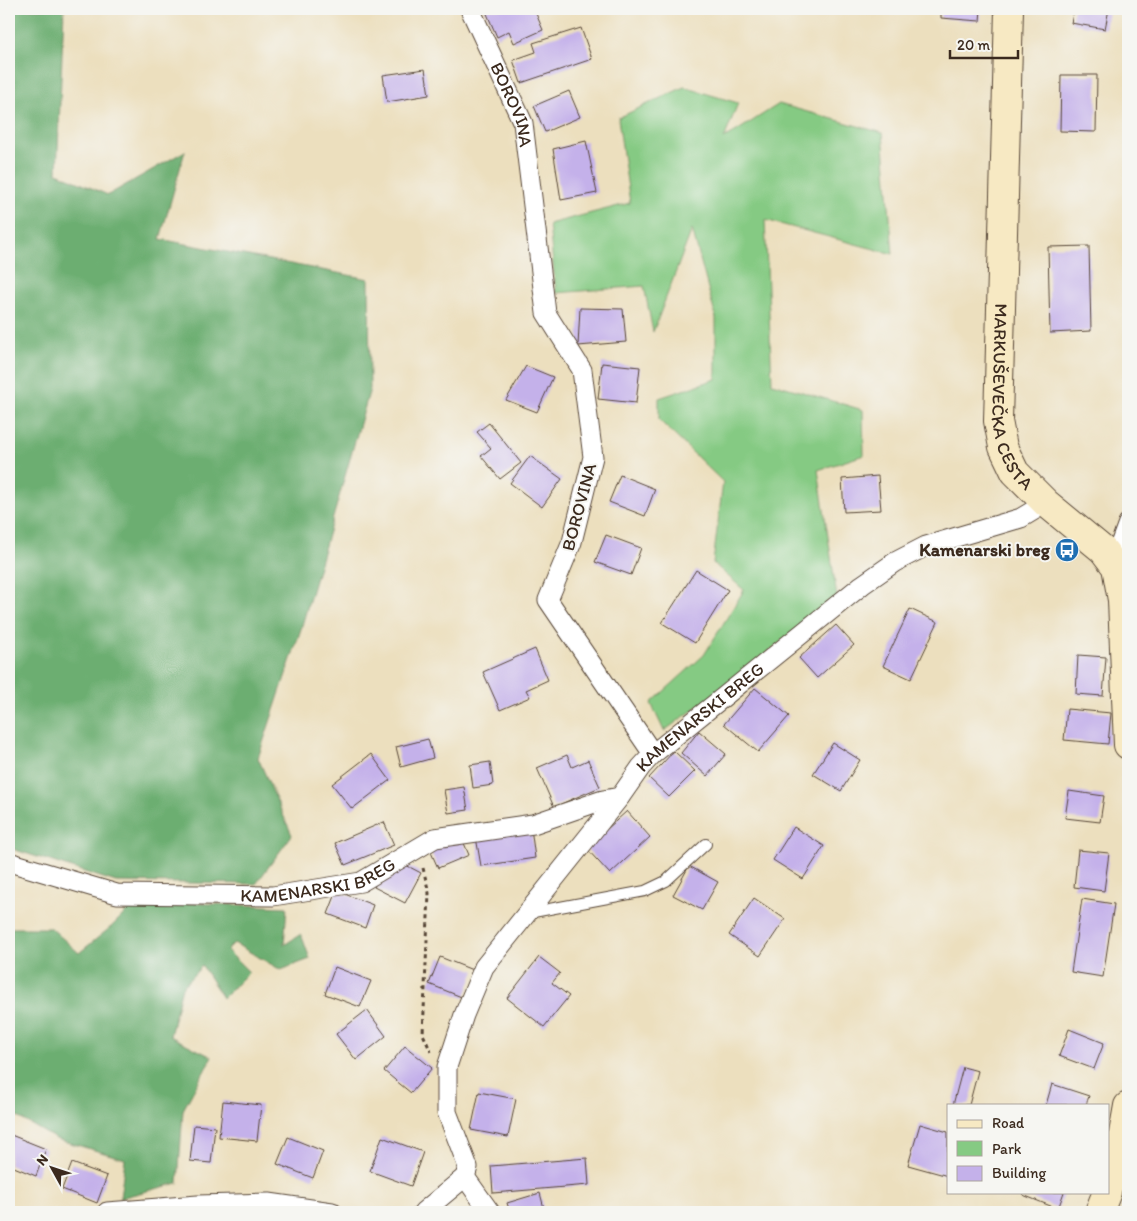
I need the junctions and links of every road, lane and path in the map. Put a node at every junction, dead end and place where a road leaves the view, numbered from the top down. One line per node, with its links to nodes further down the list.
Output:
1 (470, 9): 7 (street, BOROVINA)
2 (1009, 9): 3 (main road, MARKUŠEVEČKA CESTA)
3 (1046, 503): 5 (main road, MARKUŠEVEČKA CESTA); 7 (street, KAMENARSKI BREG)
4 (1128, 523): 5 (street)
5 (1116, 567): 6 (main road, MARKUŠEVEČKA CESTA)
6 (1128, 745)
7 (653, 754): 8 (street, KAMENARSKI BREG)
8 (620, 797): 10 (street, KAMENARSKI BREG); 12 (street, KAMENARSKI BREG)
9 (706, 844): 12 (lane)
10 (419, 848): 11 (street, KAMENARSKI BREG); 13 (path)
11 (9, 862)
12 (524, 914): 13 (street, KAMENARSKI BREG)
13 (447, 1067): 16 (street, KAMENARSKI BREG)
14 (1128, 1106): 15 (main road)
15 (1123, 1158): 17 (main road)
16 (465, 1177): 21 (street); 22 (street)
17 (1110, 1184)
18 (1105, 1194): 23 (main road)
19 (106, 1212): 20 (street)
20 (332, 1212)
21 (423, 1212)
22 (490, 1212)
23 (1099, 1212)

